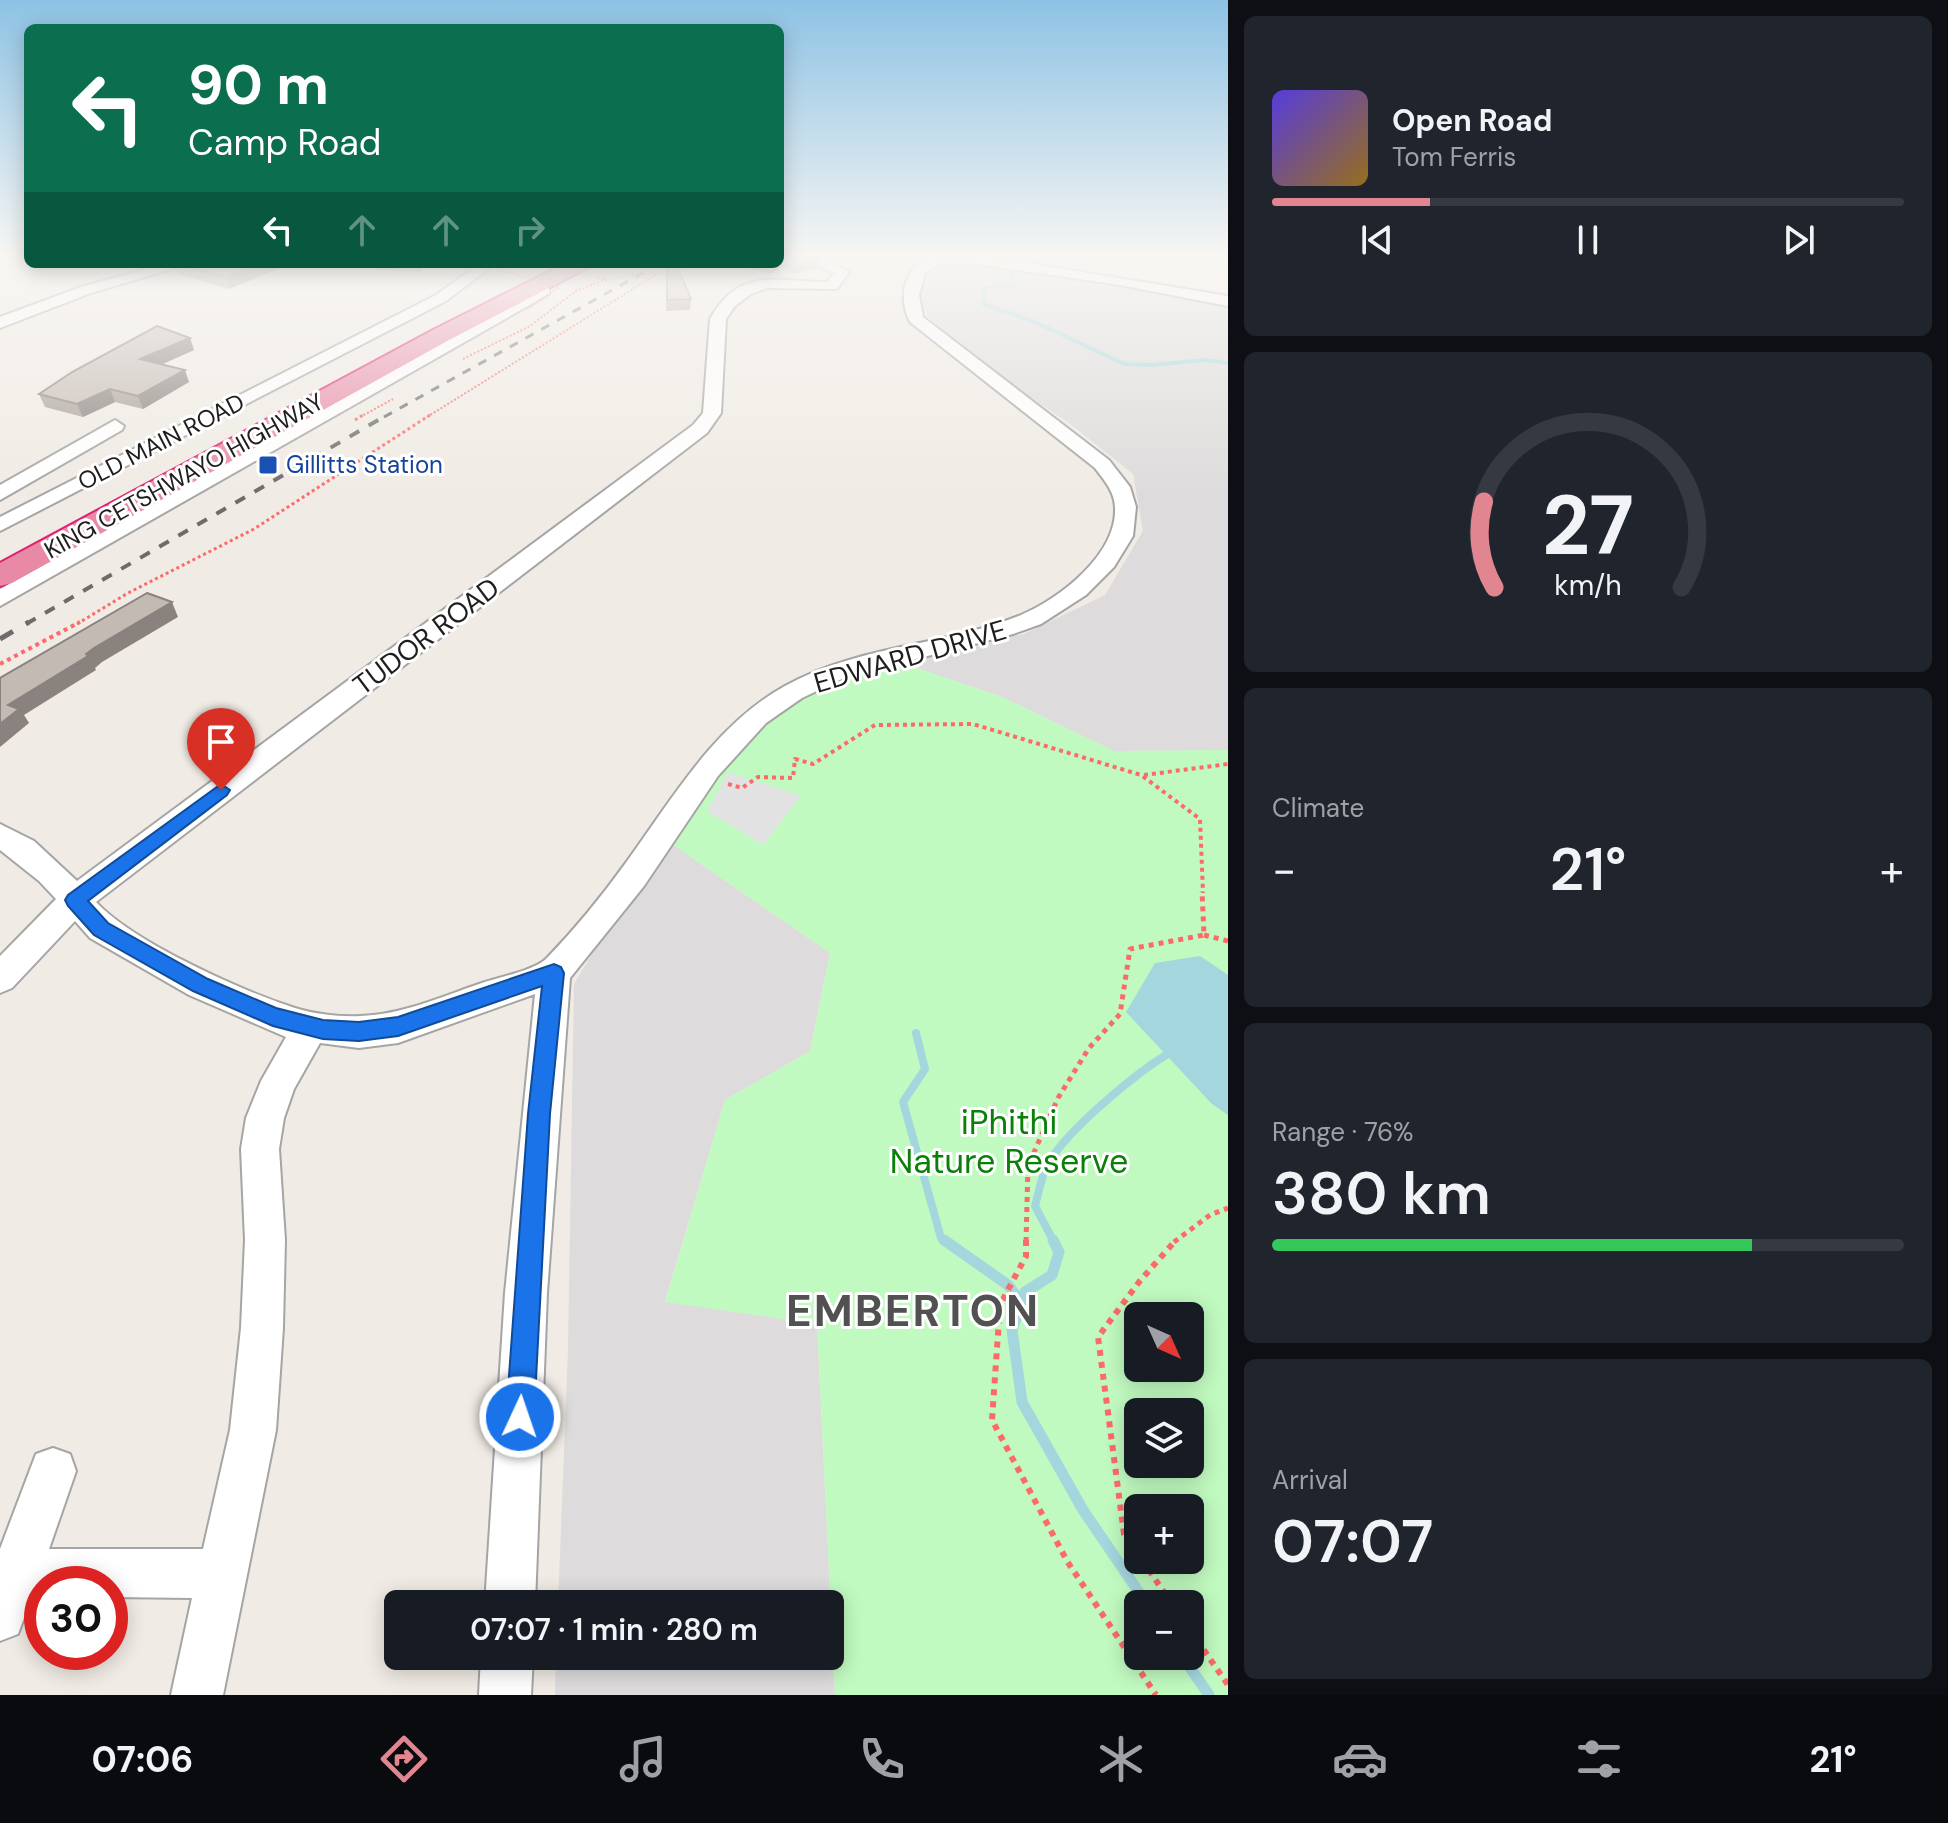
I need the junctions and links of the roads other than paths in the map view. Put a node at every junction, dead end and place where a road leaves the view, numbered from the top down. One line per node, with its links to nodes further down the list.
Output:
1 (365, 337): 9 (street, OLD MAIN ROAD)
2 (392, 337): 10 (highway, KING CETSHWAYO HIGHWAY)
3 (423, 337): 11 (highway, KING CETSHWAYO HIGHWAY)
4 (462, 337): 12 (street)
5 (717, 337): 14 (street, TUDOR ROAD)
6 (936, 337): 15 (street, EDWARD DRIVE)
7 (115, 426): 8 (street)
8 (0, 494)
9 (0, 525)
10 (0, 550)
11 (0, 576)
12 (0, 599)
13 (0, 835): 14 (street)
14 (75, 900): 16 (street, TUDOR ROAD); 17 (street)
15 (554, 973): 17 (street); 21 (street)
16 (0, 978)
17 (311, 1027): 19 (street)
18 (53, 1471): 20 (street)
19 (221, 1574): 20 (street); 23 (street)
20 (6, 1589)
21 (511, 1590)
22 (506, 1670): 24 (street)
23 (197, 1695)
24 (505, 1695)

